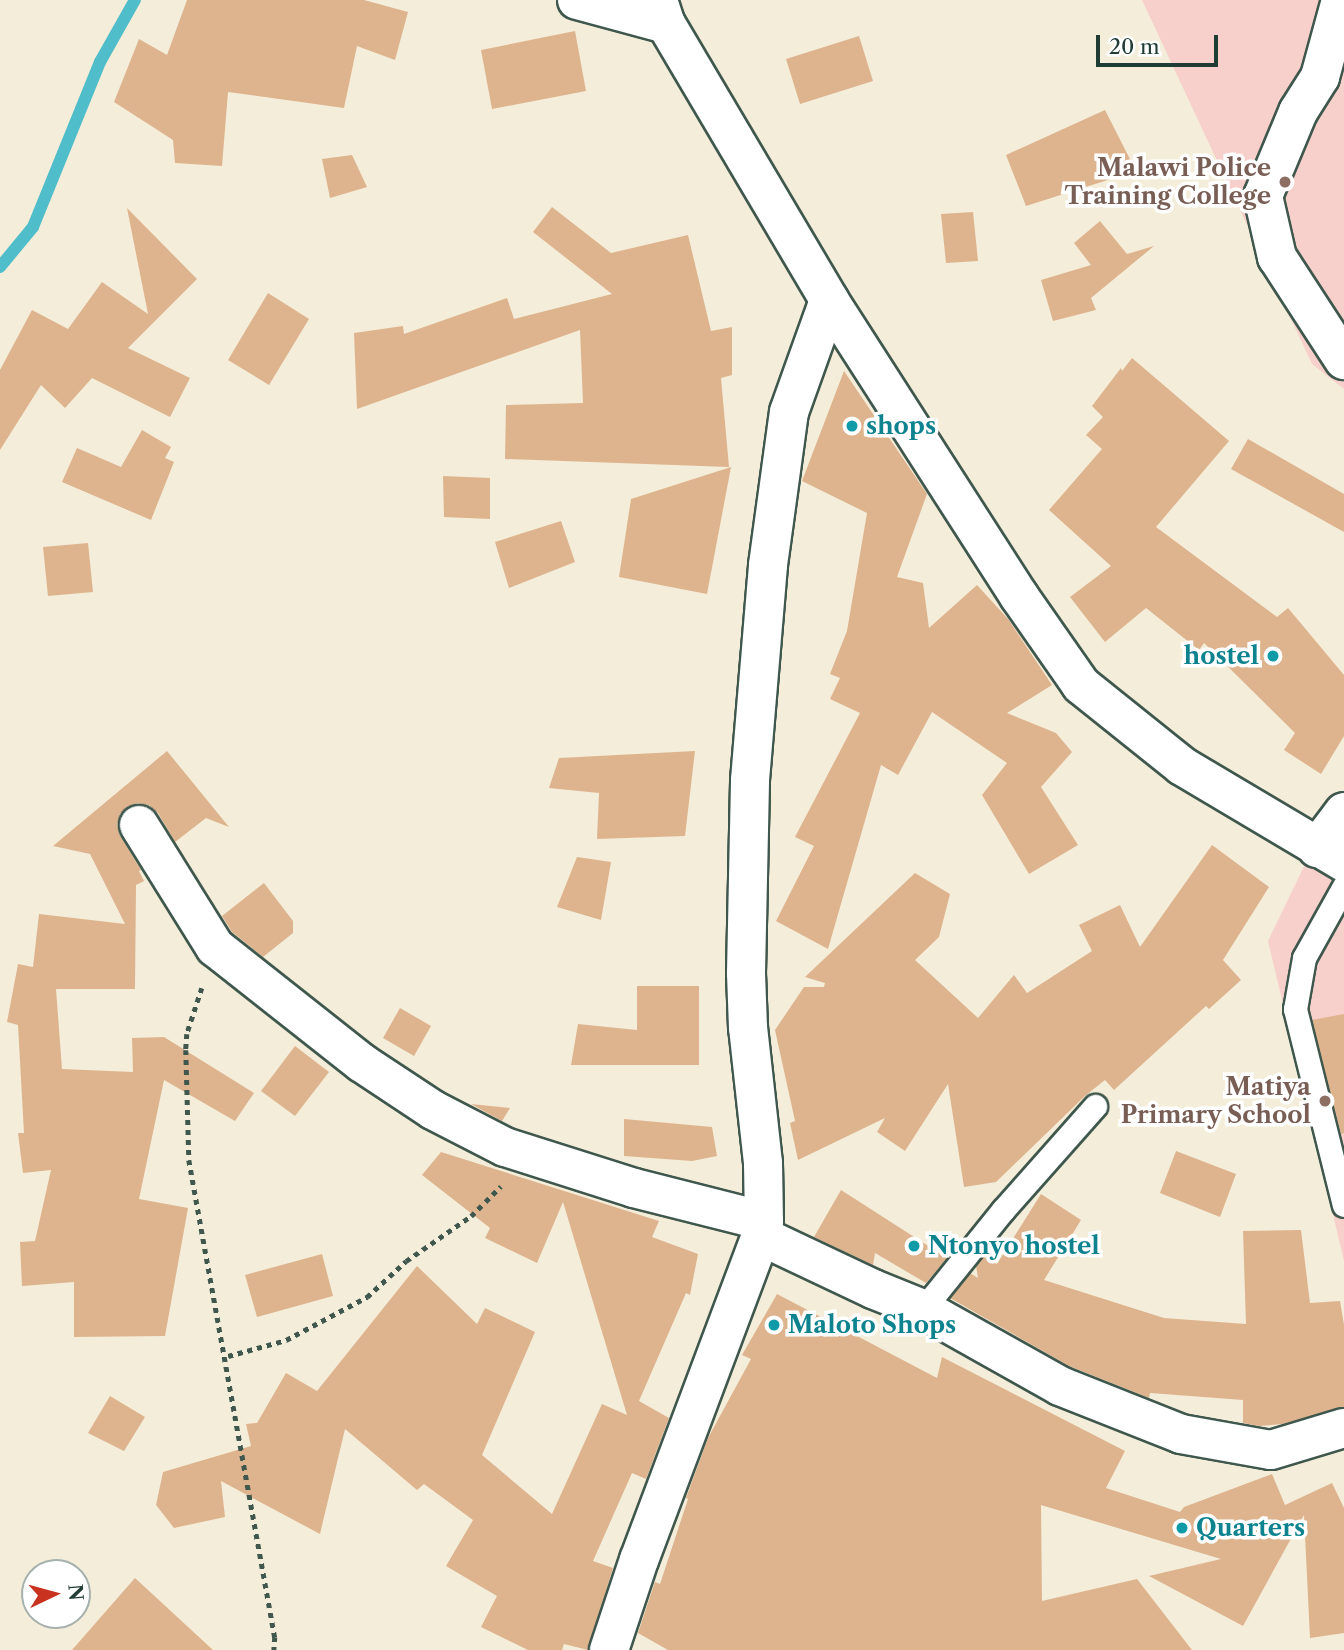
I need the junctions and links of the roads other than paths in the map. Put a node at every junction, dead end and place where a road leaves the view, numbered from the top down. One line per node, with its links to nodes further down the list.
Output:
1 (577, 0): 3 (street)
2 (1341, 0): 5 (street)
3 (662, 12): 4 (street)
4 (829, 300): 8 (street); 12 (street)
5 (1344, 360)
6 (1344, 812): 8 (street)
7 (139, 825): 12 (street)
8 (1330, 855)
9 (1344, 886): 11 (lane)
10 (1095, 1107): 13 (lane)
11 (1344, 1205)
12 (763, 1228): 13 (street); 15 (street)
13 (923, 1309): 14 (street)
14 (1344, 1428)
15 (609, 1650)

